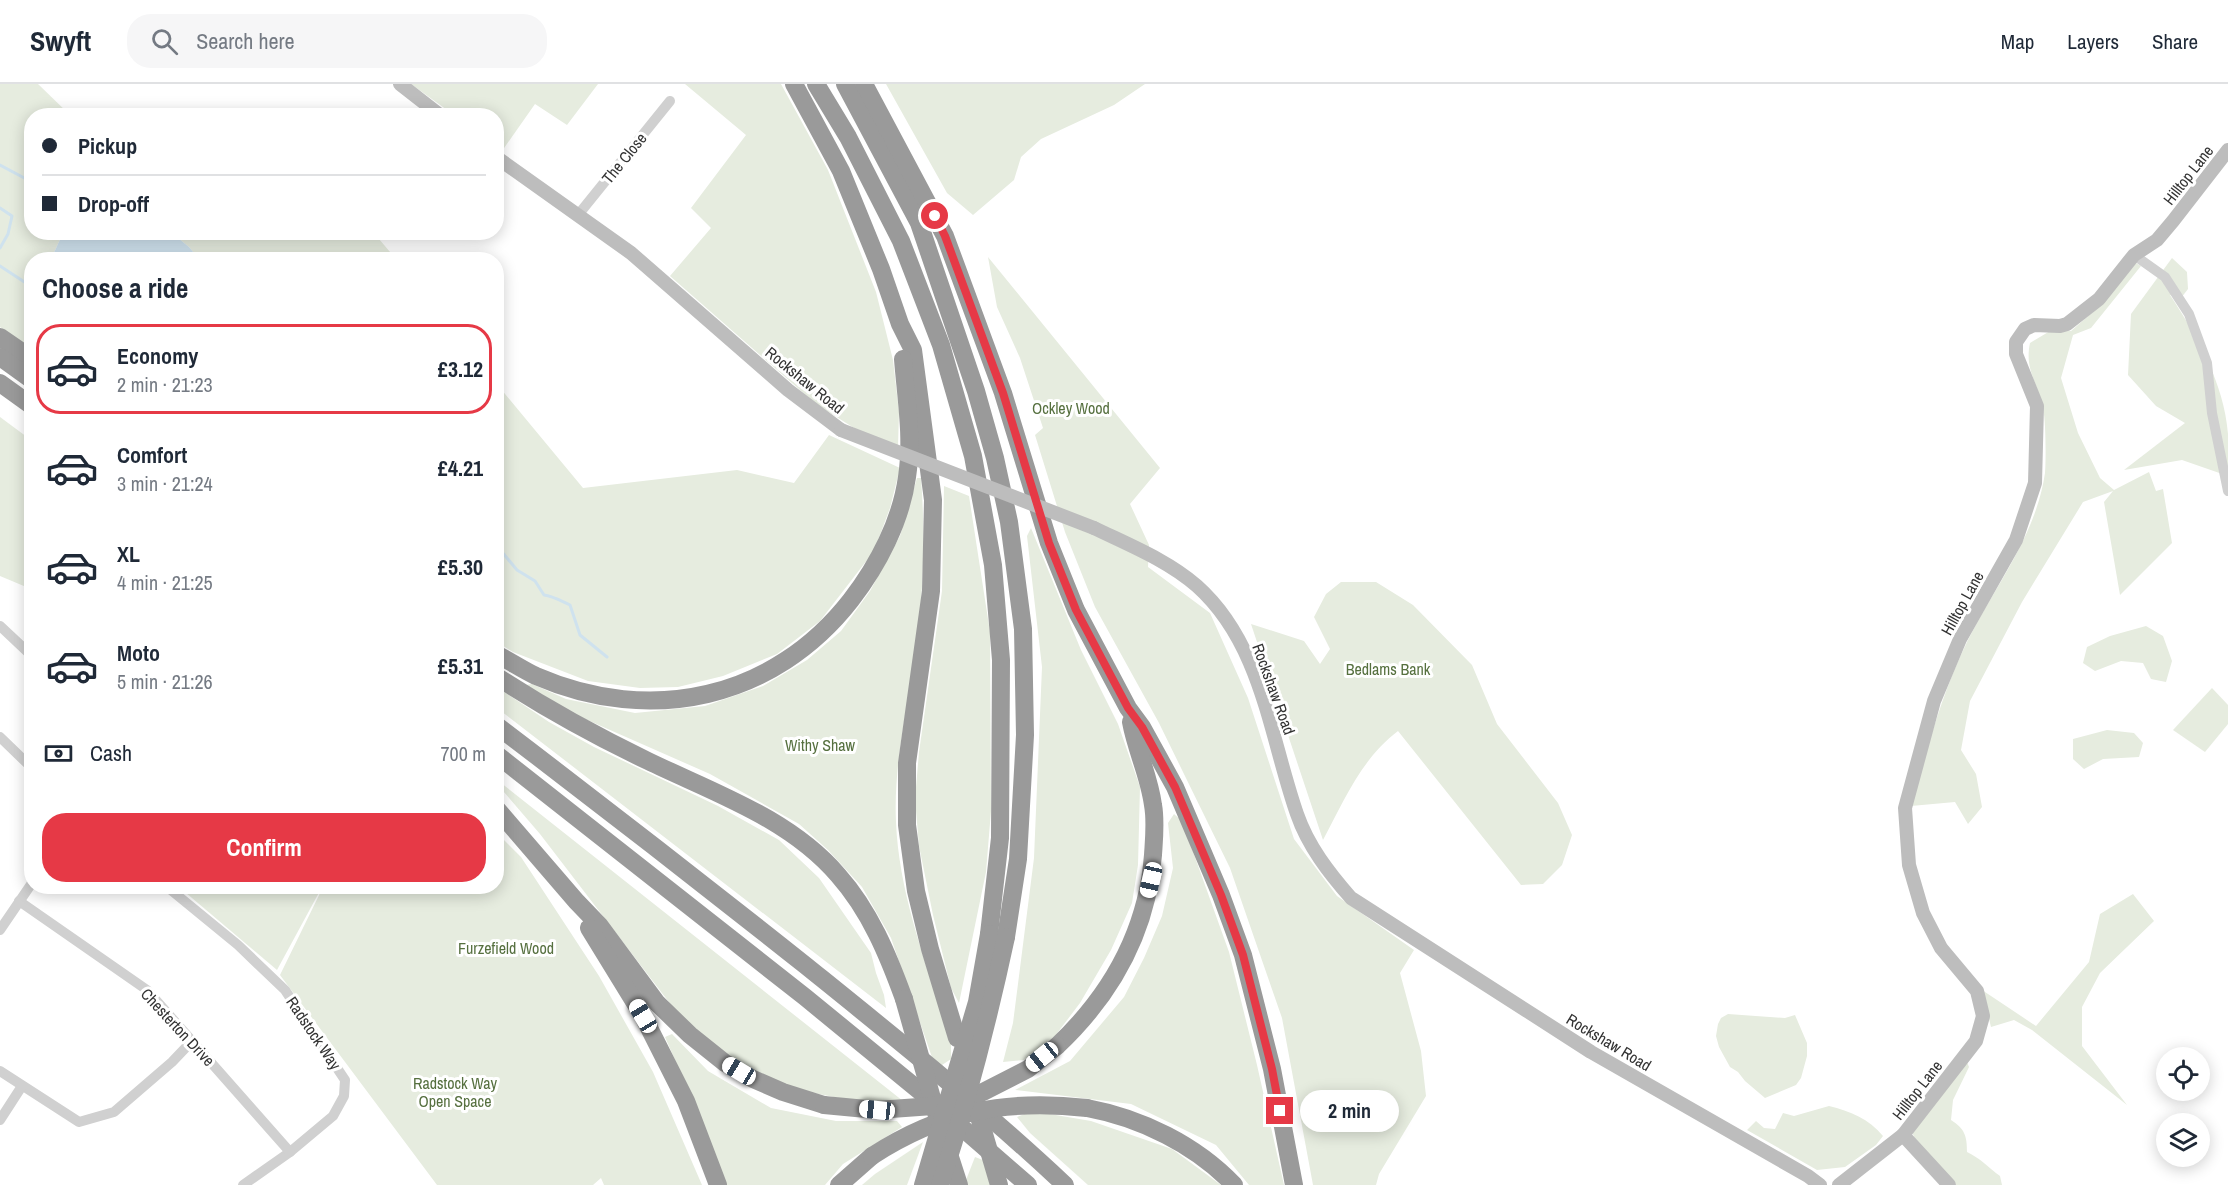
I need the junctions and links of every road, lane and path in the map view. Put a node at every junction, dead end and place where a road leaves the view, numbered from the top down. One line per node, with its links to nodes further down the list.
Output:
1 (400, 84): 7 (street)
2 (794, 84): 12 (highway)
3 (816, 84): 35 (highway)
4 (845, 84): 35 (highway)
5 (864, 84): 24 (highway)
6 (670, 102): 10 (street, The Close)
7 (431, 108)
8 (2228, 150): 11 (street, Hilltop Lane)
9 (504, 163): 10 (street, Rockshaw Road)
10 (578, 215): 53 (street, Rockshaw Road, bridge)
11 (2140, 251): 19 (street); 40 (street, Hilltop Lane)
12 (900, 324): 22 (highway); 48 (highway, bridge)
13 (0, 337): 14 (highway)
14 (24, 354)
15 (0, 357): 16 (highway)
16 (24, 374)
17 (0, 383): 18 (highway)
18 (24, 400)
19 (2228, 491)
20 (0, 626): 21 (street)
21 (24, 648)
22 (504, 658)
23 (504, 681): 47 (highway, bridge)
24 (1128, 708): 33 (highway, bridge); 52 (highway)
25 (504, 730): 50 (highway)
26 (0, 737): 27 (street)
27 (24, 760)
28 (504, 760): 49 (highway)
29 (504, 817): 33 (highway)
30 (25, 894): 32 (street)
31 (176, 894): 41 (street, Radstock Way)
32 (20, 901): 34 (street); 36 (street, Chesterton Drive)
33 (577, 902): 43 (highway)
34 (0, 930)
35 (998, 935): 45 (highway, bridge); 46 (highway, bridge)
36 (192, 1041): 38 (street); 41 (street, Chesterton Drive)
37 (0, 1071): 38 (street)
38 (22, 1086): 39 (street)
39 (0, 1120)
40 (1903, 1135): 54 (street); 55 (street)
41 (290, 1152): 42 (street, Radstock Way)
42 (243, 1185)
43 (718, 1185)
44 (839, 1185): 51 (highway, bridge)
45 (922, 1185)
46 (940, 1185)
47 (959, 1185)
48 (999, 1185)
49 (1028, 1185)
50 (1065, 1185)
51 (1234, 1185)
52 (1294, 1185)
53 (1820, 1185)
54 (1839, 1185)
55 (1949, 1185)

